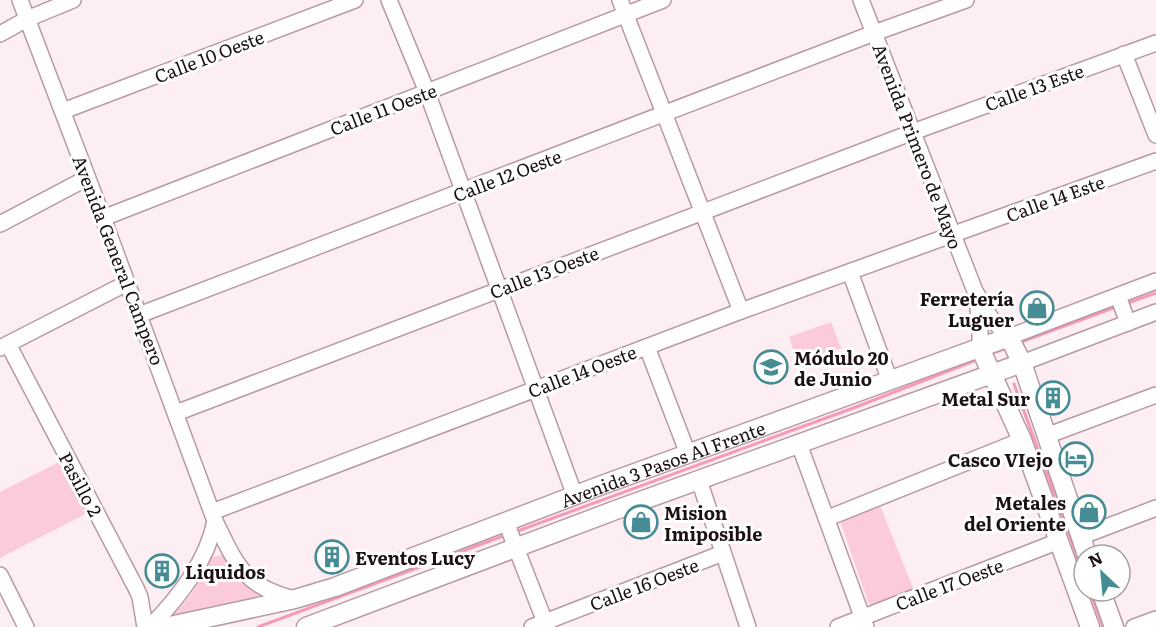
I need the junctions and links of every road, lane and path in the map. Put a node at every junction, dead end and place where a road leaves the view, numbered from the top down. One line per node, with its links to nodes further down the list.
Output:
1 (20, 0): 9 (street, Avenida General Campero)
2 (73, 0): 9 (street)
3 (355, 0): 15 (street, Calle 10 Oeste)
4 (389, 0): 14 (street)
5 (663, 0): 8 (street, Calle 11 Oeste)
6 (861, 0): 11 (street, Avenida Primero de Mayo)
7 (966, 0): 11 (street, Calle 12 Oeste)
8 (623, 7): 14 (street, Calle 11 Oeste); 16 (street)
9 (27, 19): 10 (street); 15 (street, Avenida General Campero)
10 (0, 33)
11 (874, 33): 16 (street, Calle 12 Oeste); 17 (street, Avenida Primero de Mayo)
12 (1156, 43): 13 (street, Calle 13 Este)
13 (1125, 54): 17 (street, Calle 13 Este); 18 (street)
14 (428, 92): 21 (street); 23 (street, Calle 11 Oeste)
15 (63, 111): 20 (street, Avenida General Campero)
16 (664, 114): 21 (street, Calle 12 Oeste); 22 (street)
17 (913, 132): 22 (street, Calle 13 Oeste); 25 (street, Avenida Primero de Mayo)
18 (1156, 135)
19 (1156, 161): 25 (street, Calle 14 Este)
20 (87, 178): 23 (street, Avenida General Campero); 24 (street)
21 (464, 191): 29 (street); 34 (street, Calle 12 Oeste)
22 (703, 213): 29 (street, Calle 13 Oeste); 32 (street)
23 (103, 218): 28 (street, Avenida General Campero)
24 (0, 224)
25 (953, 235): 26 (street, Calle 14 Oeste); 30 (street, Avenida Primero de Mayo)
26 (850, 272): 32 (street, Calle 14 Oeste); 39 (street)
27 (1156, 281): 31 (street, Avenida 3 Pasos Al Frente)
28 (127, 283): 34 (street, Avenida General Campero); 35 (street)
29 (501, 289): 40 (street); 42 (street, Calle 13 Oeste)
30 (975, 291): 37 (street, Avenida Primero de Mayo); 38 (street, Avenida Primero de Mayo)
31 (1122, 308): 33 (street, Avenida 3 Pasos Al Frente); 37 (street, Avenida 3 Pasos Al Frente); 37 (street, Avenida 3 Pasos Al Frente)
32 (741, 312): 36 (street, Calle 14 Oeste)
33 (1156, 312)
34 (139, 315): 42 (street, Avenida General Campero)
35 (4, 346): 65 (street, Pasillo 2)
36 (647, 347): 40 (street, Calle 14 Oeste); 46 (street)
37 (1015, 348): 38 (main road, Avenida 3 Pasos Al Frente); 38 (main road, Avenida 3 Pasos Al Frente); 43 (main road)
38 (985, 359): 39 (main road, Avenida 3 Pasos Al Frente); 44 (main road); 45 (main road, Avenida 3 Pasos Al Frente)
39 (890, 381): 46 (main road, Avenida 3 Pasos Al Frente)
40 (537, 388): 48 (street); 50 (street, Calle 14 Oeste)
41 (1156, 395): 43 (street)
42 (176, 413): 50 (street, Avenida General Campero)
43 (1046, 436): 53 (main road)
44 (1022, 440): 51 (street); 54 (main road)
45 (799, 444): 47 (main road, Avenida 3 Pasos Al Frente); 51 (street)
46 (688, 454): 48 (main road, Avenida 3 Pasos Al Frente)
47 (699, 480): 52 (main road, Avenida 3 Pasos Al Frente); 56 (street)
48 (575, 496): 52 (main road, Avenida 3 Pasos Al Frente)
49 (1156, 508): 53 (street)
50 (214, 517): 58 (street, Avenida General Campero); 66 (street)
51 (828, 518): 62 (street)
52 (511, 535): 58 (main road, Avenida 3 Pasos Al Frente); 61 (main road, Avenida 3 Pasos Al Frente); 63 (street)
53 (1080, 537): 55 (main road)
54 (1059, 541): 62 (street, Calle 17 Oeste); 71 (main road)
55 (1082, 543)
56 (723, 553): 63 (street, Calle 16 Oeste); 69 (street)
57 (0, 575): 64 (street)
58 (295, 599): 67 (main road, Avenida 3 Pasos Al Frente)
59 (1105, 603): 72 (main road)
60 (1156, 619): 73 (street)
61 (334, 622): 68 (main road, Avenida 3 Pasos Al Frente)
62 (865, 623): 70 (street, Calle 17 Oeste)
63 (541, 625)
64 (26, 627)
65 (145, 627)
66 (150, 627)
67 (165, 627)
68 (306, 627)
69 (748, 627)
70 (838, 627)
71 (1090, 627)
72 (1114, 627)
73 (1134, 627)

